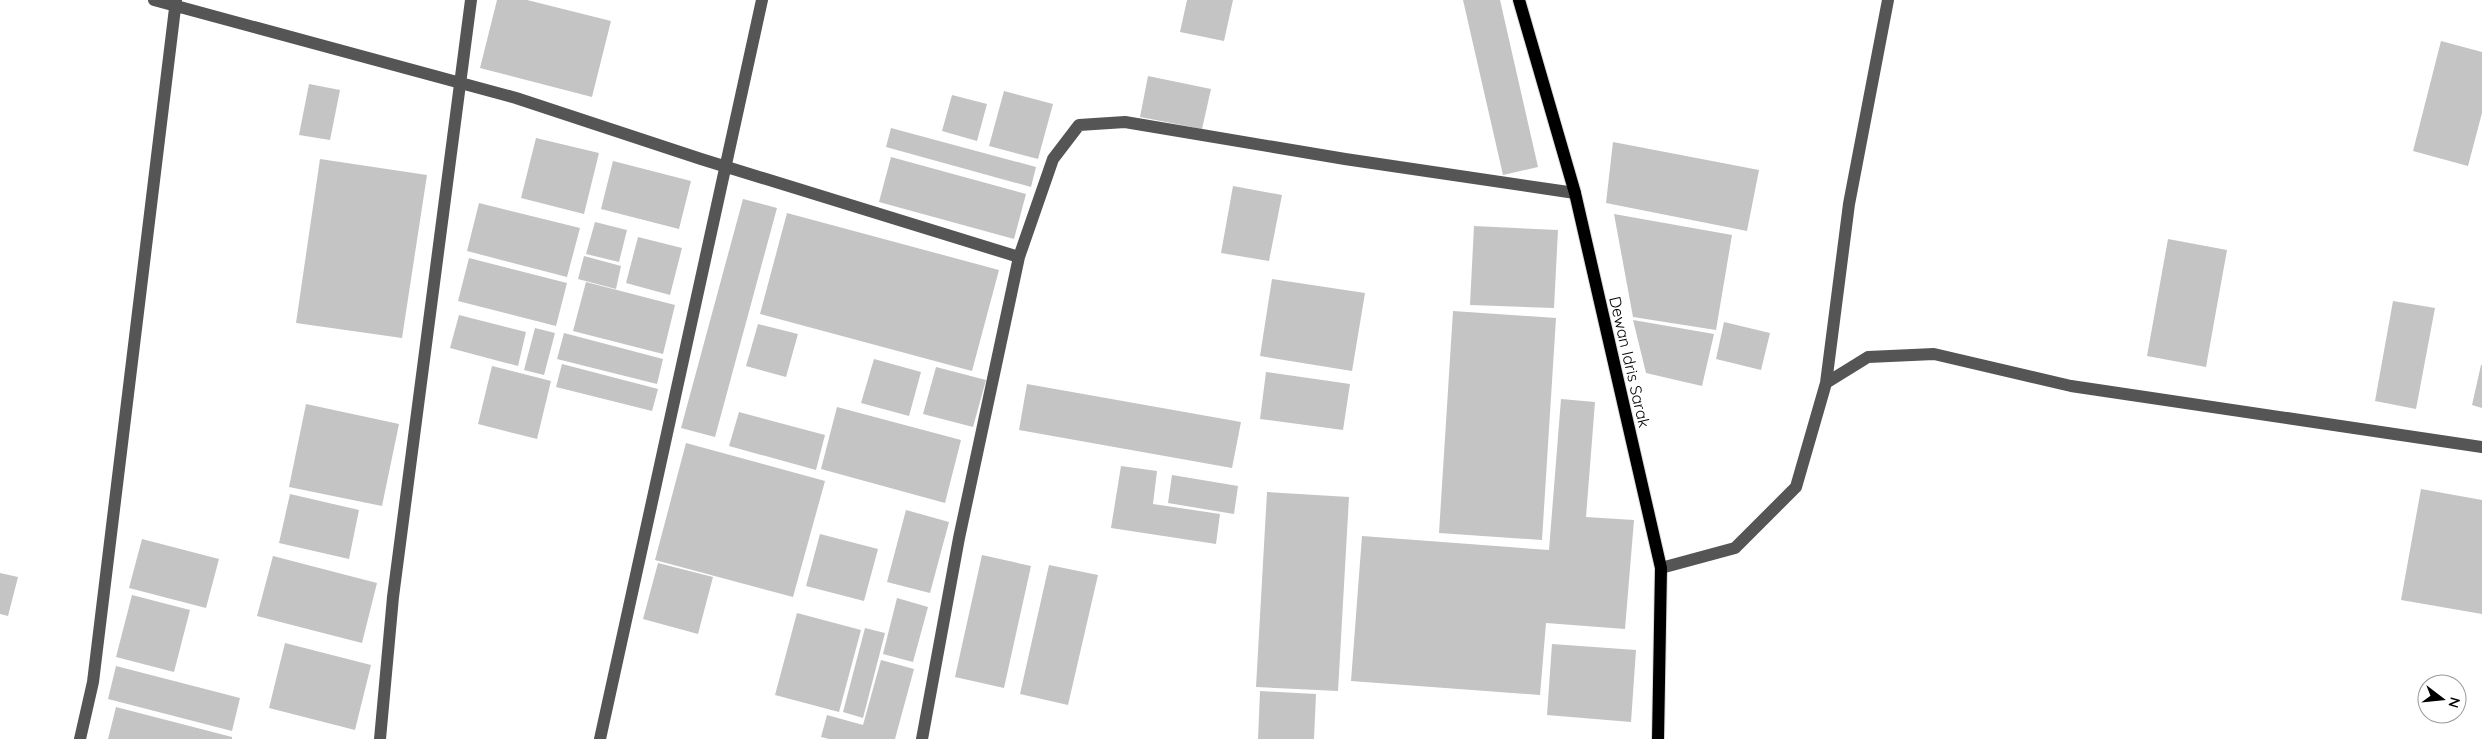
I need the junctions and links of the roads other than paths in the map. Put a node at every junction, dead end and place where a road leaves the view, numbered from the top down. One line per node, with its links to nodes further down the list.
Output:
1 (154, 0): 6 (street)
2 (471, 0): 7 (street)
3 (762, 0): 8 (street)
4 (1519, 0): 9 (main road, Dewan Idris Sarak)
5 (1888, 0): 11 (street)
6 (175, 3): 7 (street); 14 (street)
7 (460, 83): 8 (street); 15 (street)
8 (725, 166): 10 (street); 16 (street)
9 (1575, 192): 10 (street); 13 (main road, Dewan Idris Sarak)
10 (1019, 257): 17 (street)
11 (1826, 383): 12 (street); 13 (street)
12 (2482, 447)
13 (1661, 568): 18 (main road, Dewan Idris Sarak)
14 (80, 739)
15 (380, 739)
16 (600, 739)
17 (922, 739)
18 (1658, 739)

